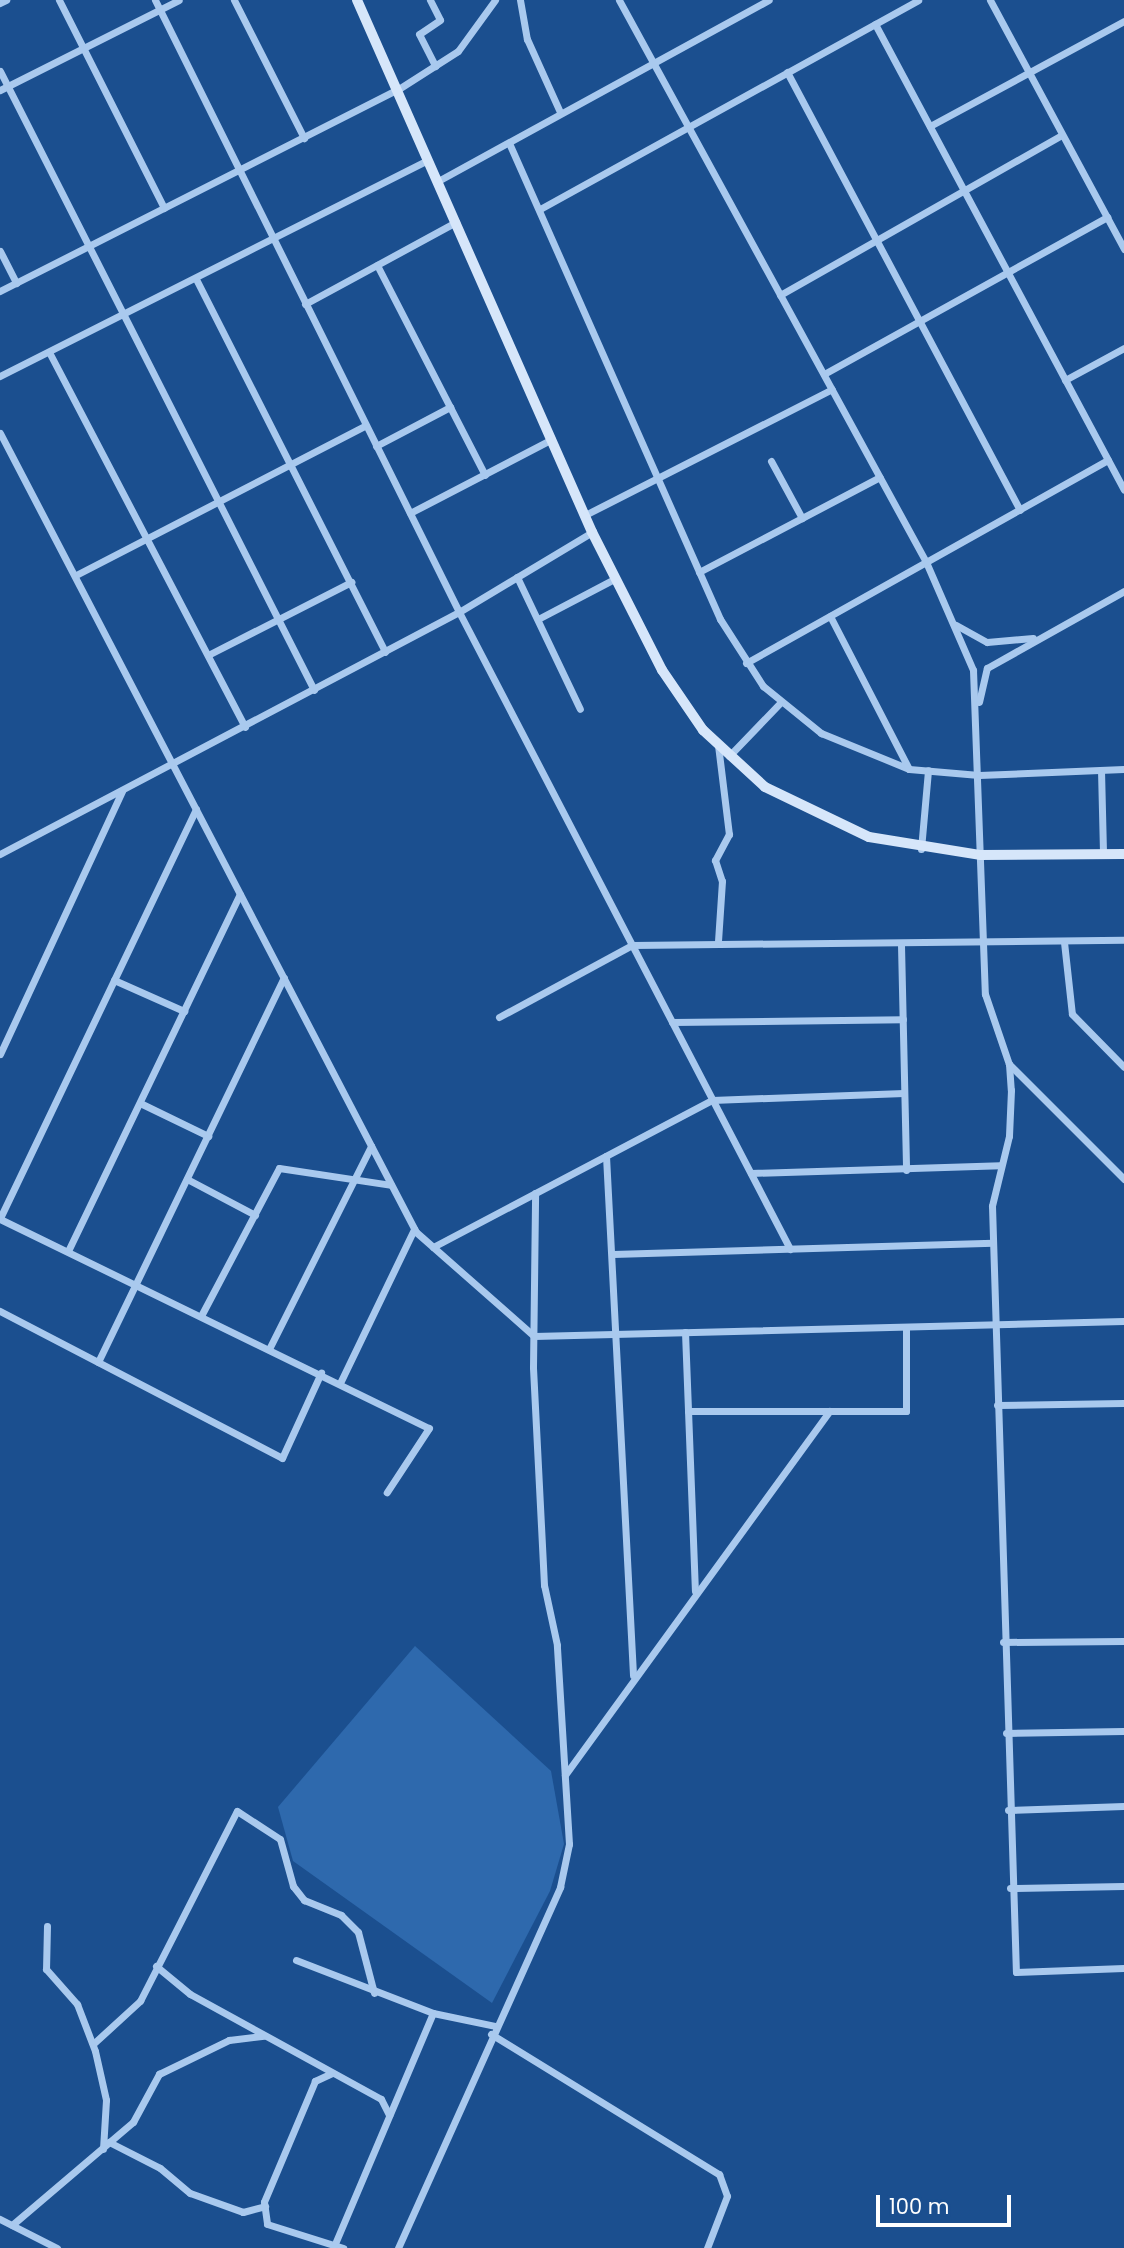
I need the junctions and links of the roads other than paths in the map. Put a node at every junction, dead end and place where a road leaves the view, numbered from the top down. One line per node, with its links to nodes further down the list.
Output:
1 (6, 0): 14 (street)
2 (59, 0): 18 (street)
3 (155, 0): 15 (street)
4 (179, 0): 15 (street)
5 (234, 0): 30 (street)
6 (357, 0): 25 (street)
7 (430, 0): 20 (street)
8 (495, 0): 20 (street)
9 (520, 0): 26 (street)
10 (620, 0): 19 (street)
11 (769, 0): 19 (street)
12 (918, 0): 17 (street)
13 (990, 0): 23 (street)
14 (0, 3)
15 (159, 10): 18 (street); 33 (street)
16 (1124, 21): 23 (street)
17 (875, 24): 22 (street); 27 (street)
18 (83, 48): 24 (street); 36 (street)
19 (653, 64): 26 (street); 28 (street)
20 (435, 66): 25 (street)
21 (0, 71): 24 (street)
22 (788, 72): 28 (street); 41 (street)
23 (1029, 73): 27 (street); 29 (street)
24 (4, 88): 42 (street)
25 (397, 90): 30 (street); 32 (street)
26 (560, 112): 31 (street)
27 (930, 126): 35 (street)
28 (689, 127): 37 (street); 50 (street)
29 (1062, 135): 35 (street); 38 (street)
30 (303, 138): 33 (street)
31 (509, 143): 34 (street); 37 (street)
32 (428, 160): 34 (street); 40 (street)
33 (239, 171): 36 (street); 40 (street)
34 (438, 181): 39 (street)
35 (964, 190): 41 (street); 46 (street)
36 (164, 208): 42 (street)
37 (540, 209): 70 (street)
38 (1107, 217): 43 (street); 46 (street)
39 (456, 222): 45 (street); 63 (street)
40 (272, 240): 47 (street); 51 (street)
41 (876, 240): 50 (street); 53 (street)
42 (89, 246): 48 (street); 52 (street)
43 (1124, 249)
44 (0, 251): 48 (street)
45 (377, 265): 51 (street); 60 (street)
46 (1008, 272): 53 (street); 58 (street)
47 (196, 279): 52 (street); 67 (street)
48 (16, 283): 49 (street)
49 (0, 291)
50 (780, 295): 56 (street)
51 (305, 304): 61 (street)
52 (123, 316): 55 (street); 72 (street)
53 (919, 321): 56 (street); 73 (street)
54 (1124, 348): 58 (street)
55 (49, 352): 57 (street); 78 (street)
56 (824, 374): 59 (street)
57 (0, 376)
58 (1065, 380): 65 (street)
59 (832, 389): 69 (street); 70 (street)
60 (450, 407): 64 (street); 68 (street)
61 (366, 425): 64 (street); 67 (street)
62 (0, 433): 81 (street)
63 (552, 439): 68 (street); 75 (street)
64 (376, 446): 74 (street)
65 (1108, 460): 71 (street); 73 (street)
66 (771, 461): 76 (street)
67 (291, 464): 72 (street); 84 (street)
68 (485, 475): 74 (street)
69 (880, 477): 76 (street); 79 (street)
70 (658, 478): 75 (street); 80 (street)
71 (1124, 490)
72 (218, 502): 78 (street); 88 (street)
73 (1020, 510): 79 (street)
74 (410, 513): 86 (street)
75 (585, 515): 77 (street)
76 (802, 518): 80 (street)
77 (592, 532): 82 (street); 83 (street)
78 (148, 538): 81 (street); 93 (street)
79 (926, 562): 87 (street); 90 (street)
80 (699, 572): 94 (street)
81 (76, 575): 102 (street)
82 (517, 577): 86 (street); 89 (street)
83 (616, 578): 89 (street); 100 (street)
84 (351, 582): 88 (street); 92 (street)
85 (1124, 591): 91 (street)
86 (459, 612): 92 (street); 120 (street)
87 (830, 616): 94 (street); 103 (street)
88 (278, 619): 93 (street); 95 (street)
89 (537, 620): 98 (street)
90 (956, 625): 91 (street); 97 (street)
91 (1038, 637): 97 (street)
92 (386, 652): 95 (street)
93 (208, 655): 99 (street)
94 (746, 663): 96 (street)
95 (314, 690): 99 (street)
96 (780, 703): 101 (street); 103 (street)
97 (978, 705): 107 (street)
98 (580, 709)
99 (246, 727): 102 (street)
100 (718, 745): 101 (street); 117 (street)
101 (729, 757): 110 (street)
102 (173, 764): 108 (street); 109 (street)
103 (909, 769): 106 (street)
104 (1124, 769): 105 (street)
105 (1101, 770): 107 (street); 114 (street)
106 (928, 771): 107 (street); 110 (street)
107 (979, 775): 113 (street)
108 (123, 790): 111 (street); 128 (street)
109 (196, 809): 115 (street); 123 (street)
110 (921, 849): 113 (street)
111 (0, 854)
112 (1124, 854): 114 (street)
113 (980, 855): 114 (street); 119 (street)
114 (1103, 855)
115 (240, 894): 122 (street); 124 (street)
116 (1124, 940): 118 (street)
117 (718, 942): 120 (street); 121 (street)
118 (1064, 942): 119 (street); 130 (street)
119 (981, 944): 121 (street); 129 (street)
120 (632, 945): 125 (street); 127 (street)
121 (901, 945): 126 (street)
122 (284, 978): 134 (street); 135 (street)
123 (114, 980): 124 (street); 150 (street)
124 (184, 1011): 133 (street)
125 (499, 1017)
126 (903, 1019): 127 (street); 131 (street)
127 (672, 1022): 132 (street)
128 (0, 1054)
129 (1009, 1064): 137 (street); 142 (street)
130 (1124, 1067)
131 (904, 1093): 132 (street); 138 (street)
132 (712, 1100): 136 (street); 139 (street)
133 (140, 1103): 134 (street); 150 (street)
134 (208, 1136): 141 (street)
135 (371, 1146): 140 (street); 143 (street)
136 (606, 1156): 144 (street); 151 (street)
137 (1000, 1165): 138 (street); 147 (street)
138 (906, 1170): 139 (street)
139 (751, 1173): 149 (street)
140 (355, 1177): 143 (street); 145 (street); 161 (street)
141 (187, 1179): 145 (street); 152 (street)
142 (1124, 1179)
143 (391, 1185): 146 (street)
144 (535, 1193): 148 (street); 160 (street)
145 (254, 1215): 154 (street)
146 (414, 1229): 148 (street); 164 (street)
147 (993, 1242): 149 (street); 156 (street)
148 (433, 1247): 160 (street)
149 (790, 1249): 151 (street)
150 (68, 1251): 152 (street)
151 (613, 1254): 159 (street)
152 (136, 1283): 154 (street); 162 (street)
153 (0, 1311): 162 (street)
154 (202, 1314): 161 (street)
155 (1124, 1321): 156 (street)
156 (995, 1325): 157 (street); 166 (street)
157 (905, 1327): 158 (street); 168 (street)
158 (685, 1332): 159 (street); 167 (street)
159 (617, 1334): 160 (street); 173 (street)
160 (534, 1336): 176 (street)
161 (270, 1347): 163 (street)
162 (98, 1362): 163 (street)
163 (321, 1373): 164 (street)
164 (340, 1382): 169 (street)
165 (1124, 1403): 166 (street)
166 (997, 1405): 172 (street)
167 (688, 1411): 168 (street); 170 (street)
168 (829, 1411): 170 (street)
169 (387, 1492)
170 (695, 1591): 173 (street)
171 (1124, 1641): 172 (street)
172 (1003, 1642): 175 (street)
173 (633, 1675): 176 (street)
174 (1124, 1731): 175 (street)
175 (1006, 1733): 178 (street)
176 (564, 1775): 187 (street)
177 (1124, 1806): 178 (street)
178 (1008, 1810): 180 (street)
179 (1124, 1886): 180 (street)
180 (1010, 1888): 184 (street)
181 (47, 1926): 189 (street)
182 (296, 1960): 185 (street)
183 (156, 1966): 185 (street); 188 (street); 189 (street)
184 (1124, 1968)
185 (374, 1993): 186 (street)
186 (433, 2013): 187 (street); 191 (street)
187 (493, 2029): 200 (street); 201 (street)
188 (264, 2036): 190 (street); 192 (street)
189 (93, 2044): 193 (street)
190 (332, 2073): 191 (street); 194 (street)
191 (389, 2115): 197 (street)
192 (109, 2142): 193 (street); 194 (street)
193 (103, 2149): 196 (street)
194 (265, 2206): 197 (street)
195 (0, 2219): 196 (street)
196 (12, 2225): 198 (street)
197 (334, 2246): 199 (street)
198 (57, 2248)
199 (343, 2248)
200 (398, 2248)
201 (707, 2248)

